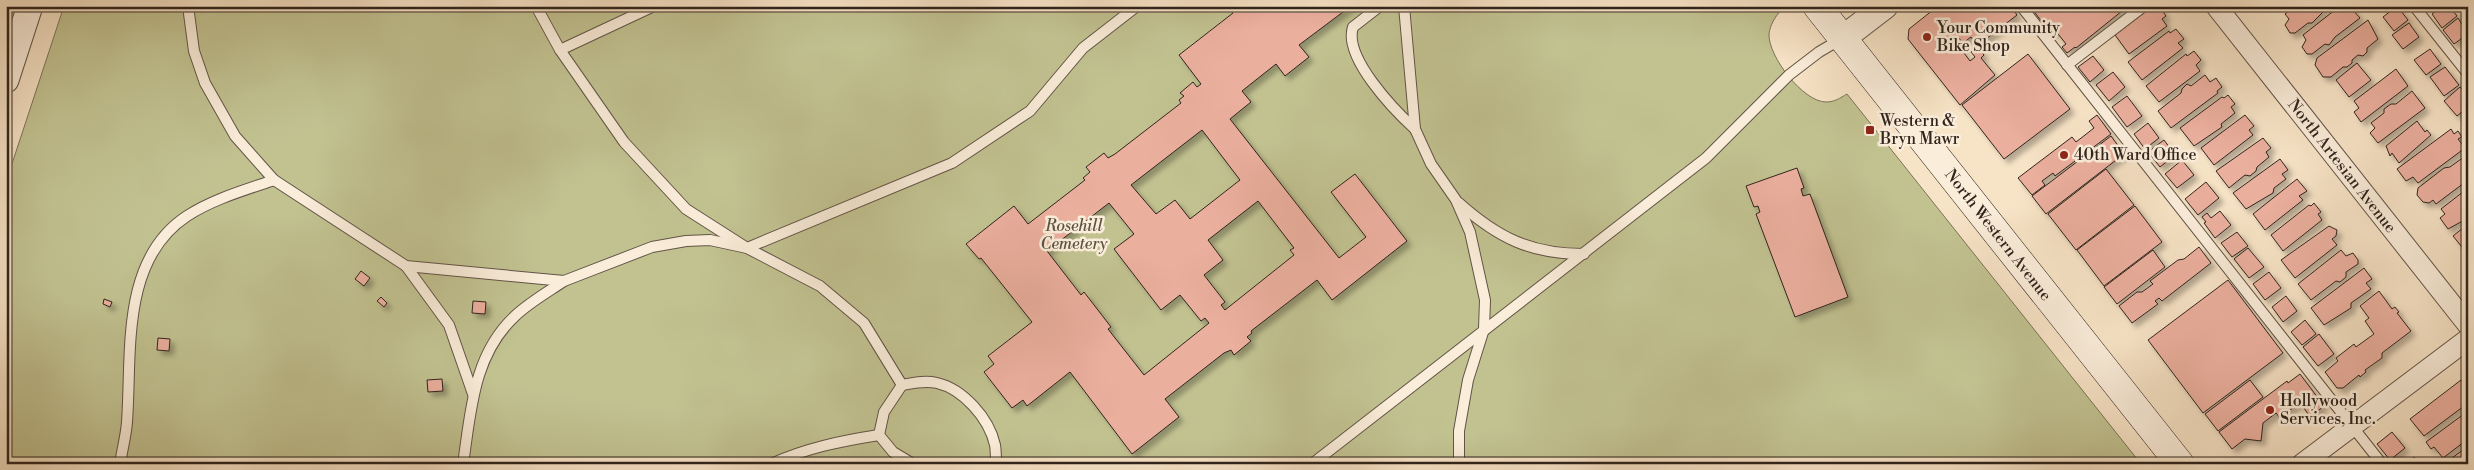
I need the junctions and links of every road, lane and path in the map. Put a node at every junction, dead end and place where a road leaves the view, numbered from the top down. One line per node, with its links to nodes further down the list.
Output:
1 (30, 6): 18 (street)
2 (188, 6): 20 (lane)
3 (536, 6): 15 (lane)
4 (654, 6): 15 (lane)
5 (1137, 6): 22 (lane)
6 (1380, 6): 19 (lane)
7 (1404, 6): 19 (lane)
8 (1817, 6): 14 (main road, North Western Avenue)
9 (1885, 6): 14 (street)
10 (2021, 6): 16 (lane)
11 (2144, 6): 16 (lane)
12 (2216, 6): 26 (street, North Artesian Avenue)
13 (2414, 6): 17 (lane)
14 (1842, 39): 23 (lane); 40 (main road, North Western Avenue)
15 (560, 50): 22 (lane)
16 (2067, 65): 31 (lane)
17 (2468, 74)
18 (6, 80)
19 (1415, 129): 21 (lane)
20 (274, 180): 24 (lane); 33 (lane)
21 (1456, 200): 23 (lane); 27 (lane)
22 (747, 248): 25 (lane); 29 (lane)
23 (1584, 254): 27 (lane)
24 (406, 266): 25 (lane); 30 (lane)
25 (564, 281): 30 (lane)
26 (2468, 326)
27 (1484, 329): 38 (lane); 39 (lane)
28 (2468, 339): 31 (street)
29 (902, 384): 32 (lane); 37 (lane)
30 (473, 395): 34 (lane)
31 (2352, 426): 41 (street); 42 (lane)
32 (879, 435): 35 (lane); 36 (lane)
33 (120, 464)
34 (462, 464)
35 (771, 464)
36 (913, 464)
37 (996, 464)
38 (1312, 464)
39 (1459, 464)
40 (2180, 464)
41 (2302, 464)
42 (2382, 464)

